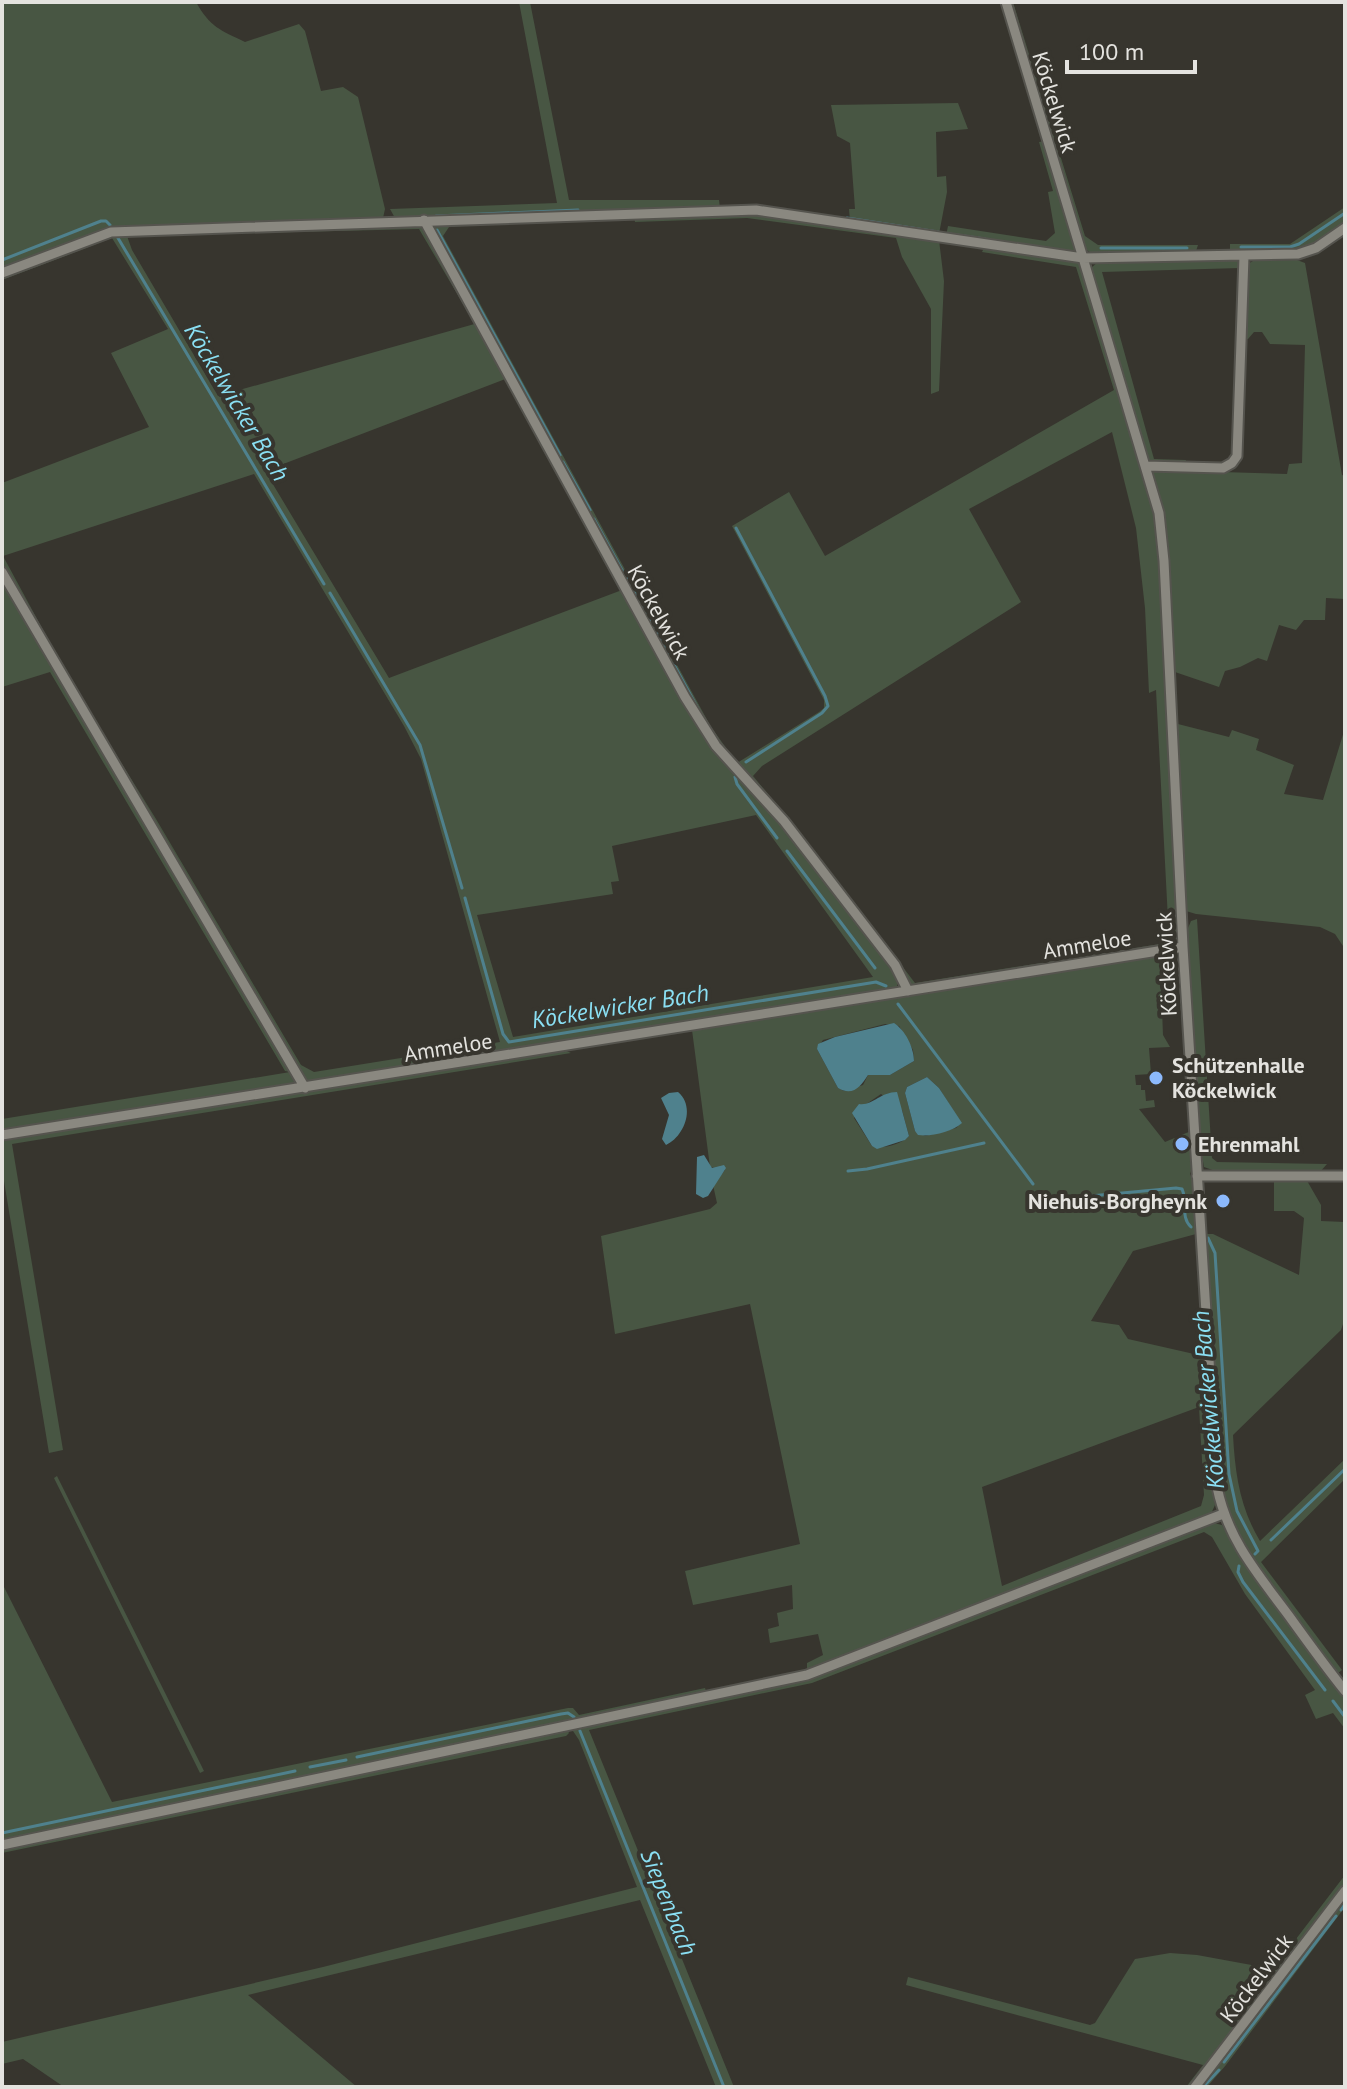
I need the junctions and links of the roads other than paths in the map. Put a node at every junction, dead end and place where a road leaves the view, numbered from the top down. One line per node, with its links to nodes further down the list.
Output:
1 (1006, 2): 5 (street, Köckelwick)
2 (424, 220): 5 (street); 6 (street); 10 (street, Köckelwick)
3 (1345, 228): 4 (street)
4 (1244, 256): 5 (street); 7 (street)
5 (1083, 258): 7 (street, Köckelwick)
6 (2, 273)
7 (1145, 466): 9 (street, Köckelwick)
8 (2, 572): 11 (street)
9 (1183, 947): 10 (street, Ammeloe); 13 (street, Köckelwick)
10 (908, 991): 11 (street, Ammeloe)
11 (305, 1088): 12 (street, Ammeloe)
12 (2, 1135)
13 (1197, 1176): 14 (street); 15 (street, Köckelwick)
14 (1345, 1176)
15 (1223, 1514): 16 (street, Köckelwick); 17 (street)
16 (1345, 1691)
17 (2, 1845)
18 (1345, 1891): 19 (street, Köckelwick)
19 (1195, 2087)

